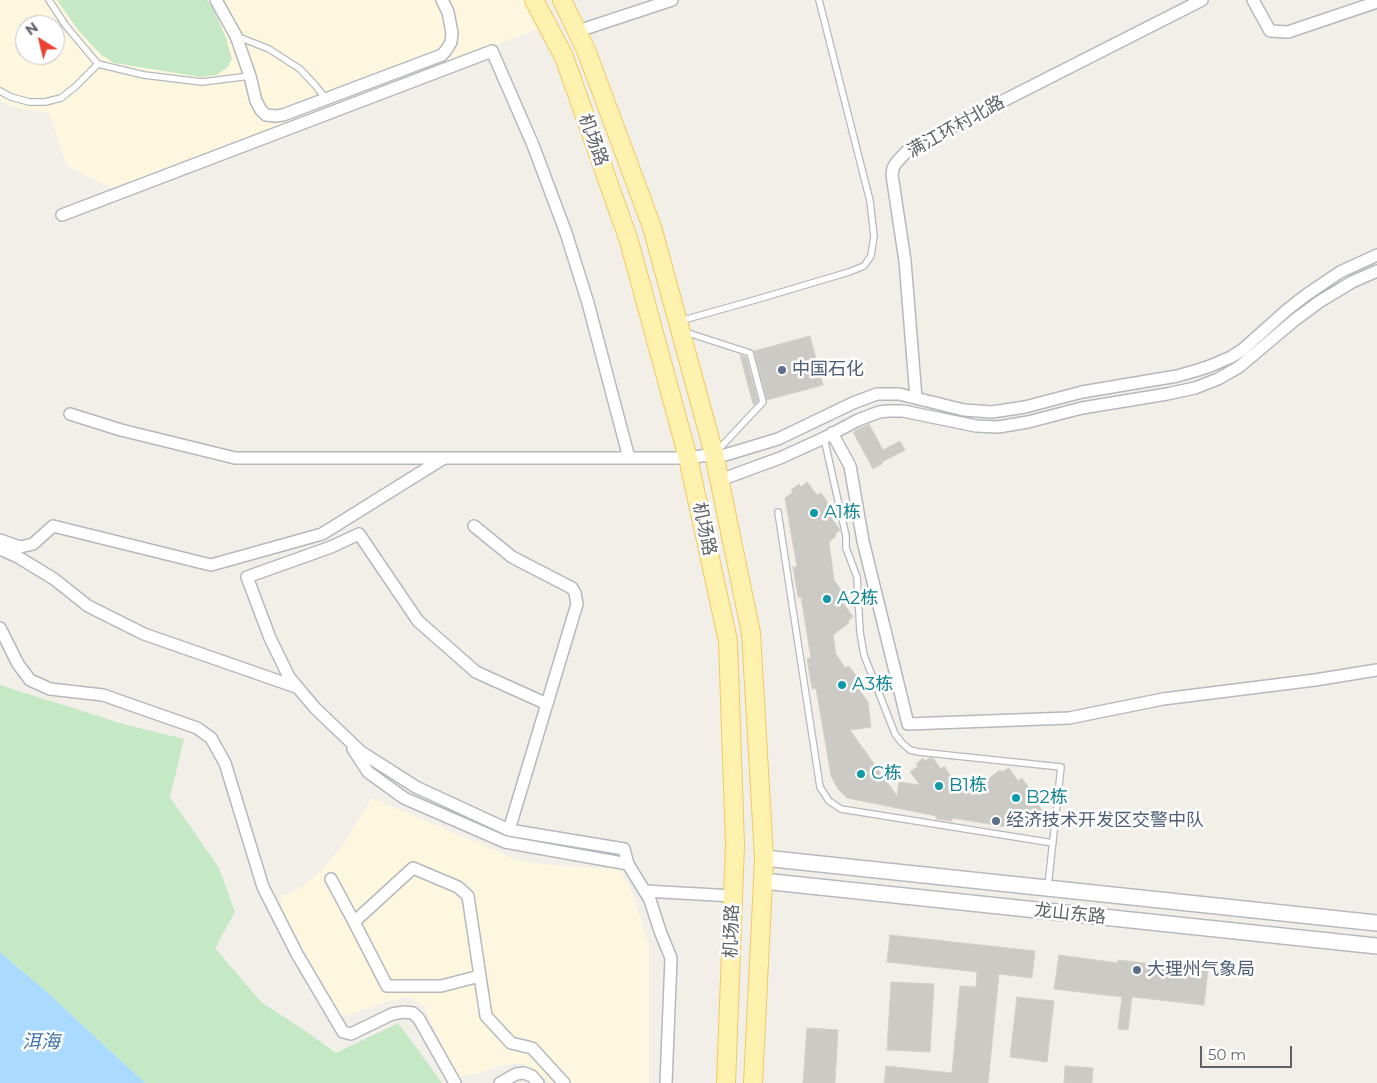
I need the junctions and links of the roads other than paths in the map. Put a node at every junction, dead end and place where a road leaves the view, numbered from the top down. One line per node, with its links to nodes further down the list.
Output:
1 (49, 0): 13 (lane)
2 (216, 0): 12 (street)
3 (442, 0): 16 (street)
4 (534, 0): 27 (main road, 机场路)
5 (562, 0): 11 (main road, 机场路)
6 (672, 0): 11 (street)
7 (819, 0): 20 (lane)
8 (1202, 0): 21 (street, 满江环村北路)
9 (1253, 0): 10 (street)
10 (1377, 2)
11 (578, 31): 20 (main road, 机场路)
12 (236, 36): 14 (street); 16 (lane)
13 (98, 64): 14 (lane); 15 (lane)
14 (250, 76): 16 (street)
15 (0, 91)
16 (326, 98)
17 (62, 215): 26 (street)
18 (1377, 255): 21 (street)
19 (1377, 271): 23 (street)
20 (679, 326): 24 (main road, 机场路); 24 (lane)
21 (916, 398): 24 (street)
22 (70, 414): 25 (street)
23 (828, 435): 28 (street); 34 (street); 39 (lane)
24 (714, 456): 27 (street); 28 (main road, 机场路)
25 (444, 458): 26 (street); 31 (street)
26 (629, 458): 27 (street)
27 (688, 458): 48 (main road, 机场路)
28 (720, 480): 40 (main road, 机场路)
29 (778, 512): 39 (lane)
30 (474, 526): 36 (street)
31 (0, 540)
32 (0, 549): 35 (street)
33 (0, 628): 53 (street)
34 (1377, 670)
35 (298, 688): 36 (street); 37 (street)
36 (547, 704): 38 (street)
37 (345, 737): 38 (street); 42 (street)
38 (510, 830): 42 (street)
39 (1053, 843): 46 (lane)
40 (764, 858): 41 (main road, 龙山东路); 44 (main road, 机场路)
41 (813, 863): 45 (main road); 46 (main road, 龙山东路)
42 (628, 864): 47 (street)
43 (331, 879): 49 (street)
44 (763, 881): 45 (main road, 龙山东路); 59 (main road, 机场路)
45 (810, 886): 51 (main road, 龙山东路)
46 (1048, 888): 50 (main road, 龙山东路)
47 (644, 891): 48 (street); 57 (street)
48 (733, 896): 58 (main road, 机场路)
49 (354, 922): 52 (street); 52 (street)
50 (1377, 923)
51 (1377, 946)
52 (480, 976): 56 (street)
53 (455, 1083)
54 (500, 1083): 55 (street)
55 (538, 1083)
56 (564, 1083)
57 (666, 1083)
58 (726, 1083)
59 (752, 1083)

